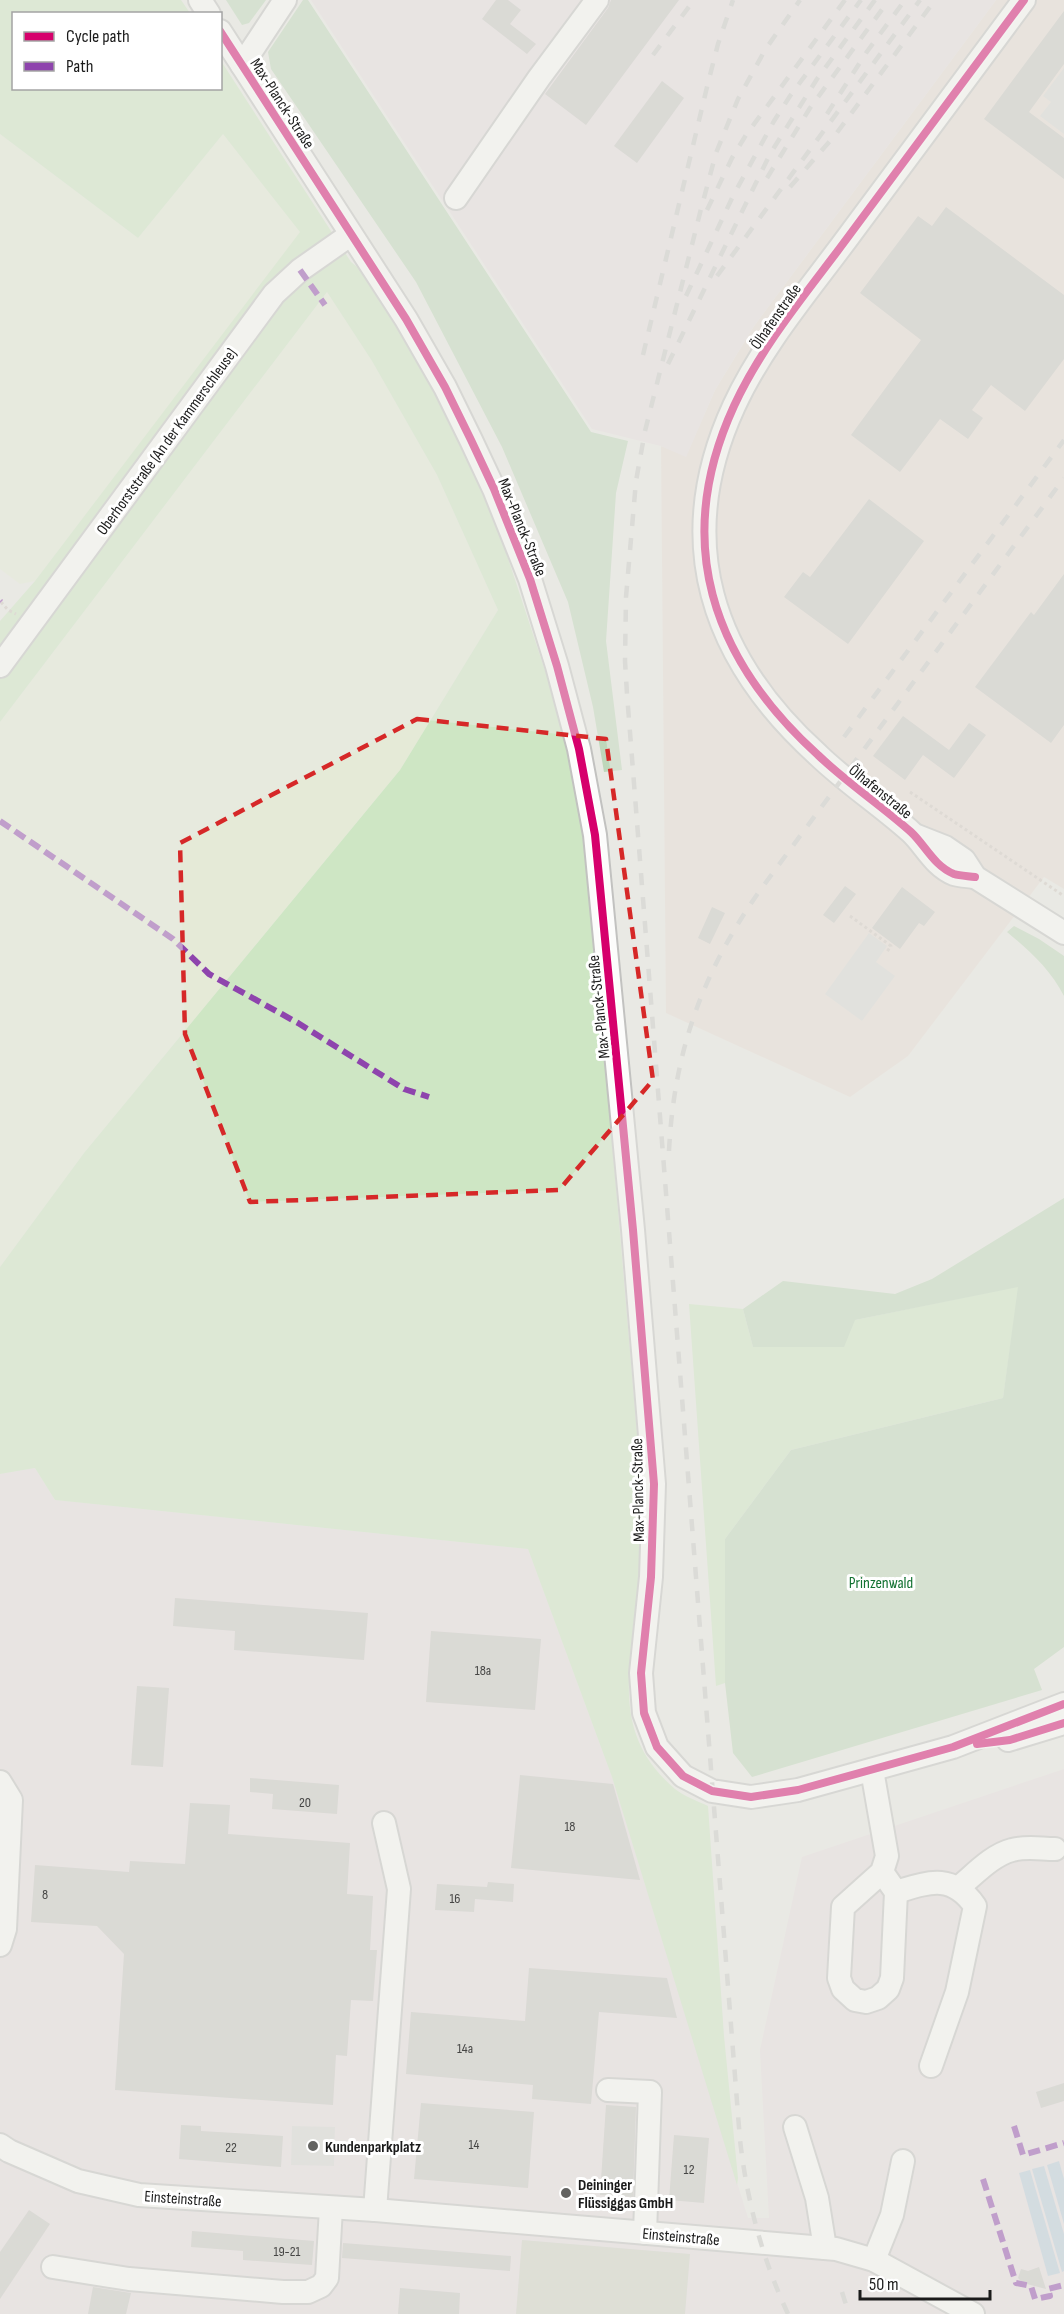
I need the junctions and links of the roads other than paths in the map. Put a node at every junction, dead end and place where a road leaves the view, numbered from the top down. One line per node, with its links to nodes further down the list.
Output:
1 (285, 0): 5 (street)
2 (597, 0): 6 (street)
3 (1024, 0): 9 (street, Ölhafenstraße)
4 (222, 34): 5 (street, Max-Planck-Straße)
5 (242, 65): 7 (street, Max-Planck-Straße)
6 (456, 198)
7 (350, 235): 8 (street, Oberhorststraße (An der Kammerschleuse)); 13 (street, Max-Planck-Straße)
8 (0, 666)
9 (1064, 933)
10 (1064, 1704): 12 (street, Max-Planck-Straße)
11 (1064, 1723): 12 (street, Max-Planck-Straße)
12 (953, 1747): 13 (street, Max-Planck-Straße)
13 (872, 1770): 17 (street)
14 (0, 1782): 20 (street)
15 (384, 1823): 27 (street)
16 (1055, 1850): 18 (street)
17 (882, 1872): 19 (street); 19 (street)
18 (958, 1888): 19 (street); 21 (street)
19 (896, 1892)
20 (0, 1945)
21 (932, 2066)
22 (608, 2090): 28 (street)
23 (795, 2127): 29 (street)
24 (0, 2145): 26 (street, Einsteinstraße)
25 (903, 2161): 30 (street)
26 (330, 2208): 27 (street, Einsteinstraße); 31 (street)
27 (375, 2210): 28 (street, Einsteinstraße)
28 (645, 2233): 29 (street, Einsteinstraße)
29 (825, 2248): 30 (street, Einsteinstraße)
30 (874, 2260): 32 (street, Einsteinstraße)
31 (53, 2267)
32 (973, 2314)

